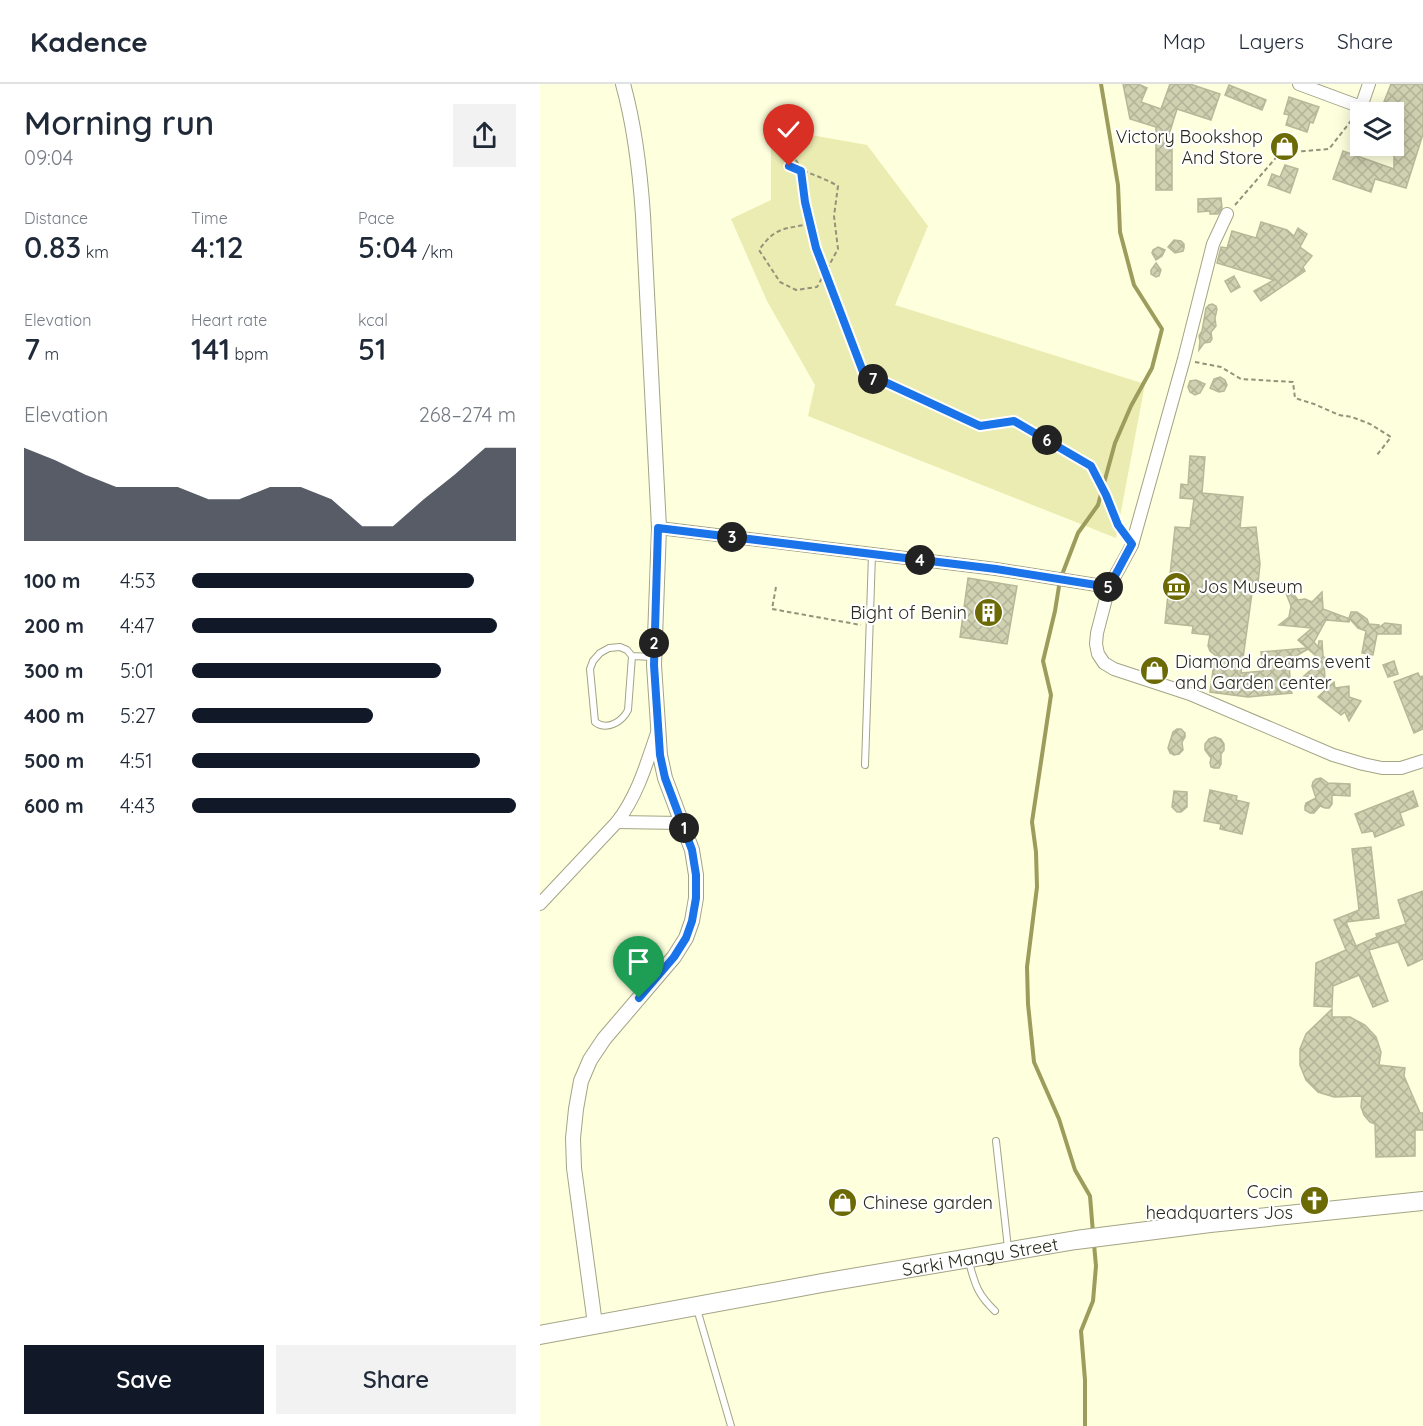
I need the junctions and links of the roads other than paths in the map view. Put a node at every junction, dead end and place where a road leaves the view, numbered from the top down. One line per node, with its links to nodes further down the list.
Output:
1 (623, 84): 5 (street)
2 (1299, 84): 3 (street)
3 (1369, 84)
4 (1227, 214): 7 (street)
5 (658, 528): 6 (street); 9 (street)
6 (872, 554): 7 (street); 12 (lane)
7 (1109, 587): 11 (street)
8 (632, 656): 8 (lane); 9 (lane)
9 (654, 657): 10 (street)
10 (658, 728): 13 (street); 14 (street)
11 (1423, 761)
12 (865, 765)
13 (617, 822): 14 (street); 15 (street)
14 (682, 823): 22 (street)
15 (540, 904)
16 (996, 1141): 18 (lane)
17 (1423, 1201): 18 (main road, Sarki Mangu Street)
18 (1009, 1251): 19 (main road, Sarki Mangu Street)
19 (968, 1258): 20 (main road, Sarki Mangu Street); 21 (lane)
20 (696, 1306): 22 (main road, Sarki Mangu Street); 24 (lane)
21 (995, 1311)
22 (595, 1324): 23 (main road, Sarki Mangu Street)
23 (540, 1335)
24 (731, 1426)

